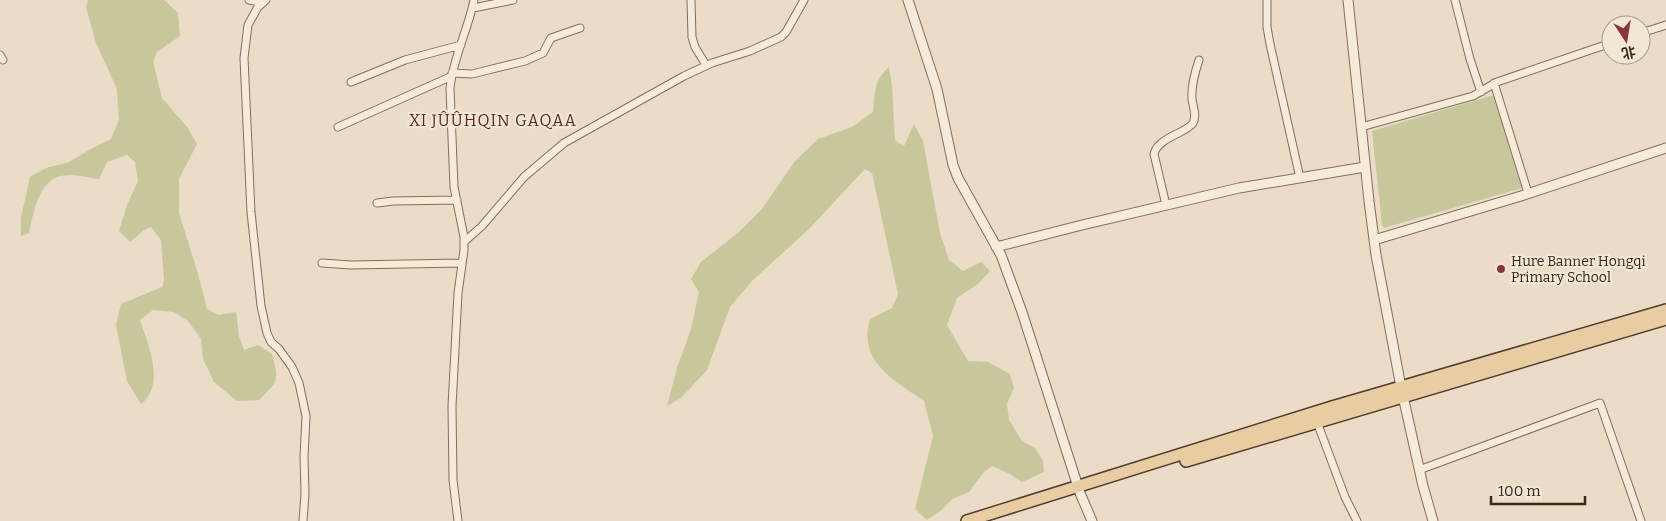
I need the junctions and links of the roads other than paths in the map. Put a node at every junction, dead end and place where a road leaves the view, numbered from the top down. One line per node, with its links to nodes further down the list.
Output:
1 (249, 0): 9 (street)
2 (513, 0): 10 (street)
3 (691, 0): 17 (street)
4 (804, 0): 17 (street)
5 (908, 0): 33 (street)
6 (1267, 0): 26 (street)
7 (1348, 0): 23 (street)
8 (1455, 0): 21 (street)
9 (265, 2): 42 (street)
10 (474, 4): 14 (street)
11 (1666, 25): 13 (street)
12 (580, 28): 18 (street)
13 (1651, 30)
14 (461, 45): 18 (street); 19 (street)
15 (1601, 47): 20 (street)
16 (1199, 60): 30 (street)
17 (706, 65): 32 (street)
18 (452, 74): 22 (street); 28 (street)
19 (351, 82)
20 (1494, 83): 21 (street); 27 (street)
21 (1481, 92): 23 (street)
22 (338, 127)
23 (1361, 127): 25 (street)
24 (1666, 148): 27 (street)
25 (1365, 167): 26 (street); 31 (street)
26 (1300, 178): 30 (street)
27 (1528, 193): 31 (street)
28 (457, 200): 29 (street); 32 (street)
29 (377, 203)
30 (1166, 205): 33 (street)
31 (1374, 240): 38 (street)
32 (464, 242): 35 (street)
33 (996, 247): 41 (street)
34 (322, 262): 35 (street)
35 (462, 263): 43 (street)
36 (1666, 310): 38 (main road)
37 (1666, 318): 38 (main road)
38 (1402, 392): 39 (main road); 40 (street); 41 (main road)
39 (1317, 422): 41 (main road); 47 (street)
40 (1419, 470): 48 (street); 49 (street)
41 (1079, 490): 44 (main road); 45 (main road); 46 (street)
42 (303, 521)
43 (458, 521)
44 (967, 521)
45 (990, 521)
46 (1092, 521)
47 (1357, 521)
48 (1433, 521)
49 (1641, 521)

